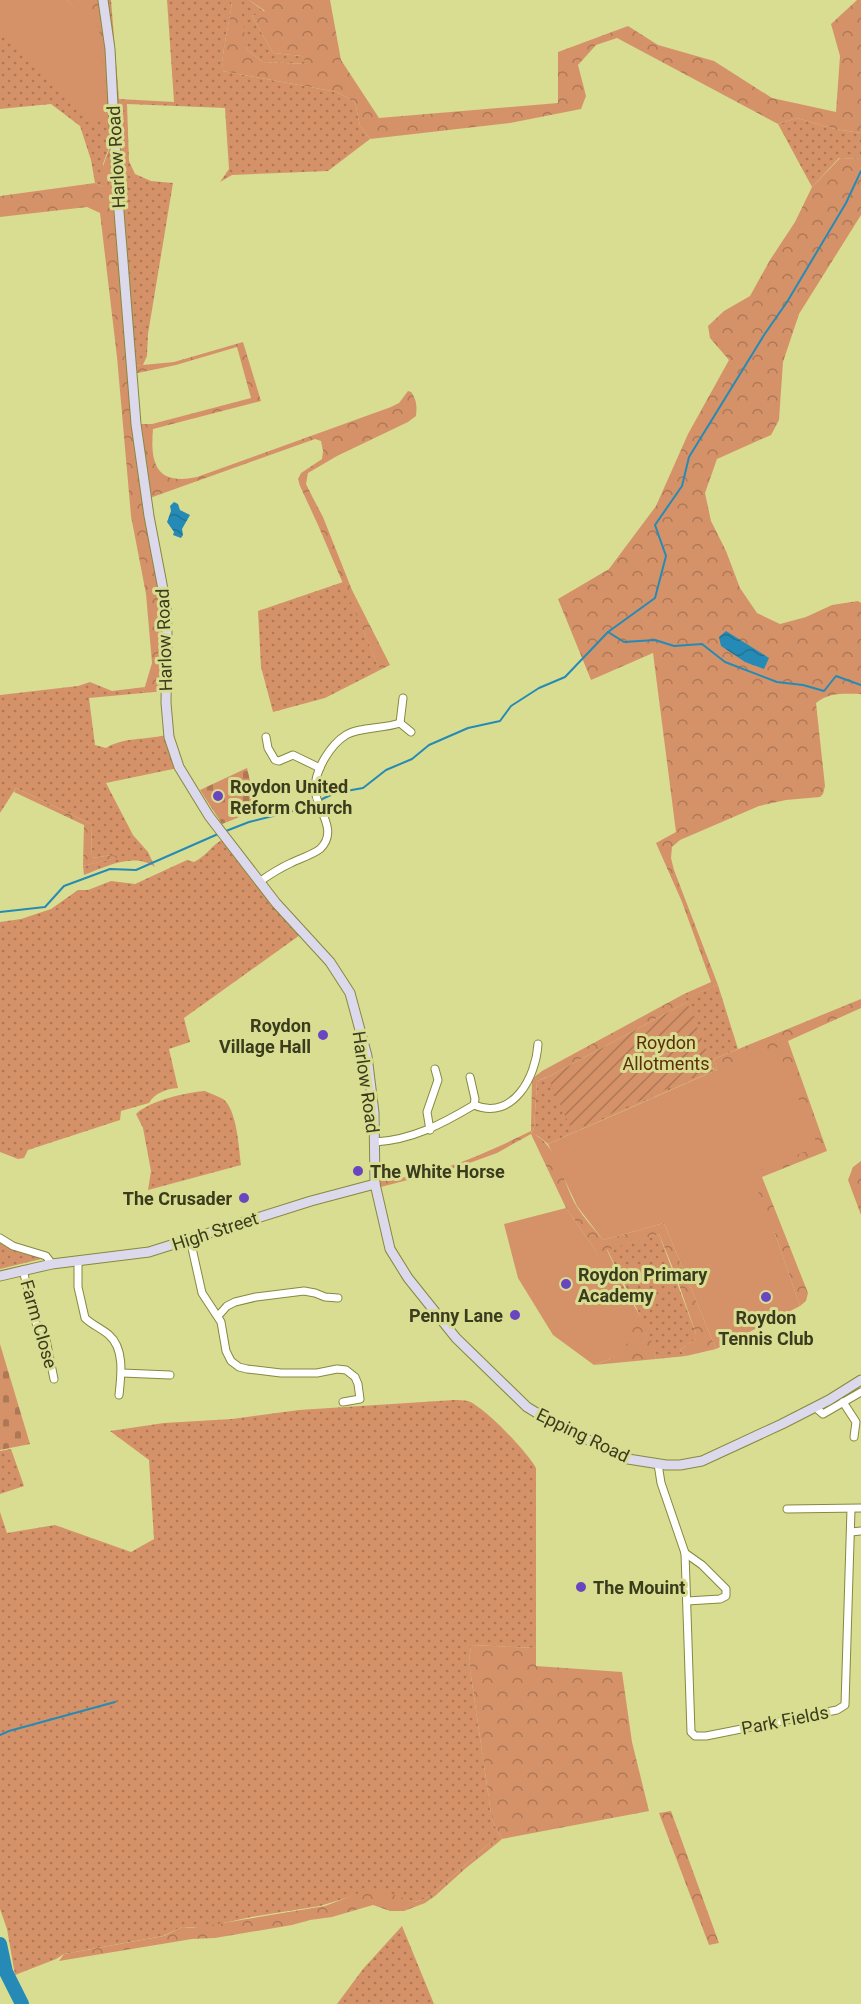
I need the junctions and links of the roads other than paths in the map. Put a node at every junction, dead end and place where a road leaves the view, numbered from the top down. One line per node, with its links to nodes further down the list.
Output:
1 (103, 0): 7 (street, Harlow Road)
2 (403, 698): 3 (street)
3 (400, 723): 4 (street); 6 (street)
4 (411, 732)
5 (266, 737): 6 (street)
6 (320, 768): 7 (street)
7 (260, 882): 13 (street, Harlow Road)
8 (538, 1044): 11 (street)
9 (435, 1069): 12 (street)
10 (470, 1077): 11 (street)
11 (474, 1106): 12 (street)
12 (430, 1130): 13 (street)
13 (375, 1142): 14 (street, Harlow Road)
14 (375, 1184): 16 (street, High Street); 33 (street, Epping Road)
15 (0, 1238): 18 (street)
16 (190, 1239): 17 (street, High Street); 22 (street)
17 (78, 1260): 18 (street, High Street); 23 (street)
18 (52, 1264): 19 (street, High Street)
19 (23, 1270): 20 (street, High Street); 25 (street, Farm Close)
20 (0, 1276)
21 (338, 1298): 22 (street)
22 (218, 1316): 29 (street)
23 (122, 1373): 24 (street); 28 (street)
24 (170, 1375)
25 (54, 1379)
26 (861, 1380): 31 (street, Epping Road)
27 (861, 1392): 30 (street)
28 (119, 1395)
29 (343, 1402)
30 (843, 1402): 31 (street); 32 (street)
31 (815, 1407): 33 (street, Epping Road)
32 (854, 1437)
33 (658, 1464): 39 (street)
34 (861, 1508): 36 (street)
35 (787, 1509): 36 (street)
36 (852, 1509): 38 (street, Park Fields)
37 (861, 1531): 38 (street)
38 (851, 1532): 40 (street, Park Fields)
39 (685, 1553): 40 (street); 40 (street)
40 (687, 1601)

